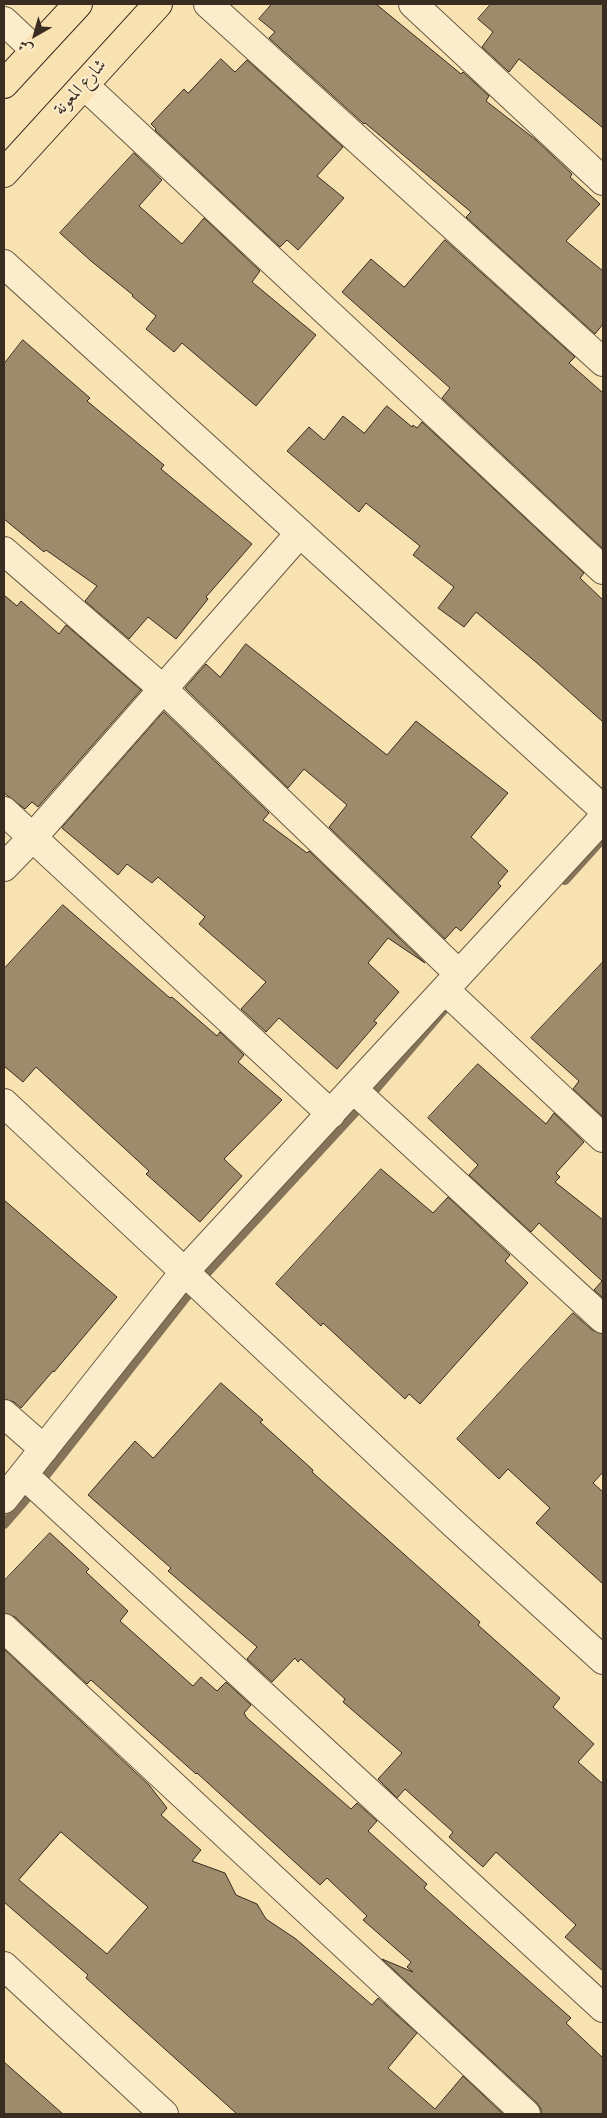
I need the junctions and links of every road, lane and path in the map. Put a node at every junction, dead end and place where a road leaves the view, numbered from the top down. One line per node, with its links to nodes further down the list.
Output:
1 (78, 4): 6 (highway)
2 (158, 4): 8 (highway, شارع المعونة)
3 (208, 4): 12 (street)
4 (414, 4): 10 (street)
5 (4, 21): 6 (street)
6 (35, 50): 7 (highway)
7 (4, 84)
8 (84, 85): 9 (highway, شارع المعونة); 15 (street)
9 (4, 173)
10 (603, 181)
11 (4, 264): 13 (street)
12 (603, 362)
13 (300, 533): 16 (street); 17 (street)
14 (4, 551): 16 (street)
15 (603, 570)
16 (163, 688): 20 (street); 22 (street)
17 (603, 809)
18 (4, 811): 20 (street)
19 (603, 818): 22 (street)
20 (33, 837): 21 (street); 25 (street)
21 (4, 867)
22 (452, 982): 23 (street); 26 (street)
23 (353, 1089): 25 (street); 28 (street)
24 (4, 1103): 27 (street)
25 (331, 1114): 27 (street)
26 (603, 1138)
27 (185, 1272): 30 (street); 34 (street)
28 (603, 1319)
29 (4, 1414): 30 (street)
30 (44, 1450): 31 (street)
31 (24, 1475): 32 (street); 36 (street)
32 (4, 1499)
33 (4, 1628): 38 (street)
34 (603, 1660)
35 (4, 1966): 37 (street)
36 (603, 2008)
37 (164, 2114)
38 (526, 2114)

